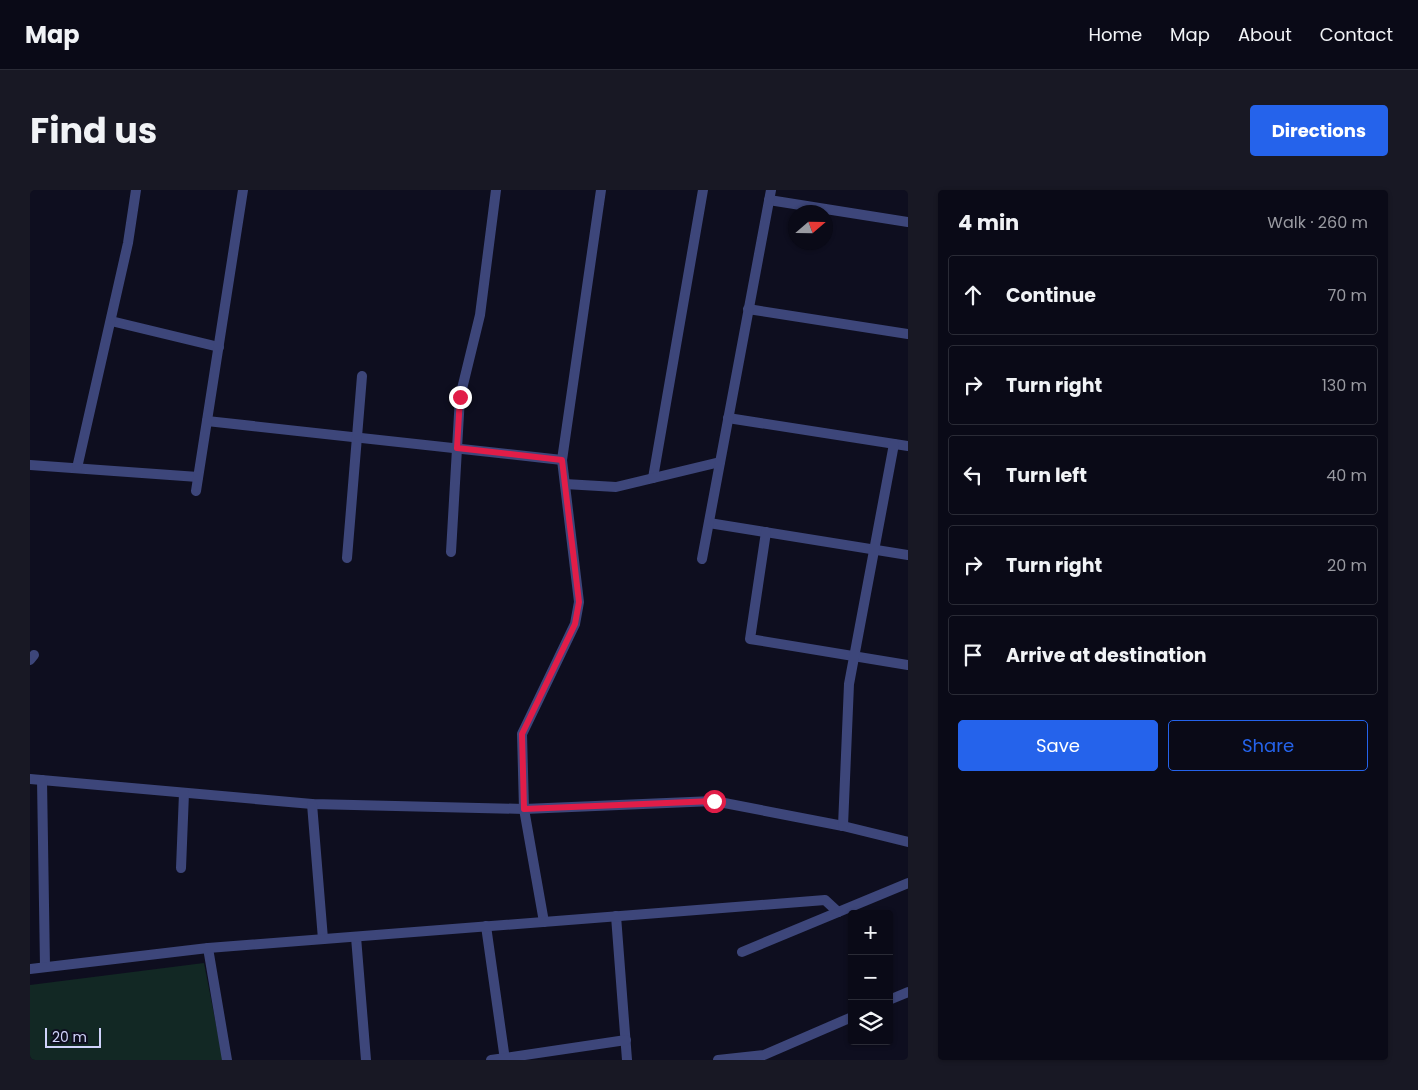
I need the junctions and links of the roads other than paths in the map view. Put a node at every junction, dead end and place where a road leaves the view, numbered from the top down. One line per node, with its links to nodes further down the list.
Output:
1 (136, 190): 9 (street)
2 (243, 190): 11 (street)
3 (496, 190): 18 (street)
4 (602, 190): 19 (street)
5 (703, 190): 24 (street)
6 (770, 195): 7 (street); 8 (street)
7 (908, 222)
8 (748, 309): 10 (street); 13 (street)
9 (111, 321): 11 (street); 22 (street)
10 (908, 334)
11 (219, 347): 14 (street)
12 (362, 376): 15 (street)
13 (728, 418): 16 (street); 20 (street)
14 (207, 421): 15 (street); 23 (street)
15 (357, 438): 18 (street); 32 (street)
16 (894, 444): 17 (street); 29 (street)
17 (908, 446)
18 (457, 448): 19 (street); 30 (street)
19 (562, 460): 25 (street)
20 (720, 462): 24 (street); 27 (street)
21 (30, 465): 22 (street)
22 (77, 468): 23 (street)
23 (198, 477): 26 (street)
24 (653, 478): 25 (street)
25 (565, 484): 40 (street)
26 (196, 492)
27 (709, 523): 28 (street); 33 (street)
28 (766, 532): 29 (street); 34 (street)
29 (874, 549): 31 (street); 34 (street)
30 (451, 552)
31 (908, 555)
32 (347, 558)
33 (702, 559)
34 (854, 656): 35 (street); 41 (street)
35 (908, 666)
36 (30, 779): 37 (street)
37 (42, 780): 38 (street); 53 (street)
38 (184, 793): 39 (street); 43 (street)
39 (312, 804): 40 (street); 50 (street)
40 (524, 809): 41 (street); 47 (street)
41 (843, 826): 42 (street)
42 (908, 842)
43 (181, 868)
44 (908, 883): 45 (street)
45 (838, 912): 46 (street); 52 (street)
46 (616, 916): 47 (street); 58 (street)
47 (544, 922): 48 (street)
48 (486, 926): 49 (street); 59 (street)
49 (356, 937): 50 (street); 62 (street)
50 (323, 940): 51 (street)
51 (208, 948): 53 (street); 61 (street)
52 (742, 952)
53 (46, 967): 54 (street)
54 (30, 969)
55 (908, 992): 56 (street)
56 (893, 998)
57 (848, 1018): 60 (street)
58 (626, 1040): 59 (street); 64 (street)
59 (504, 1059): 63 (street)
60 (738, 1059): 65 (street)
61 (227, 1060)
62 (366, 1060)
63 (491, 1060)
64 (627, 1060)
65 (718, 1060)

